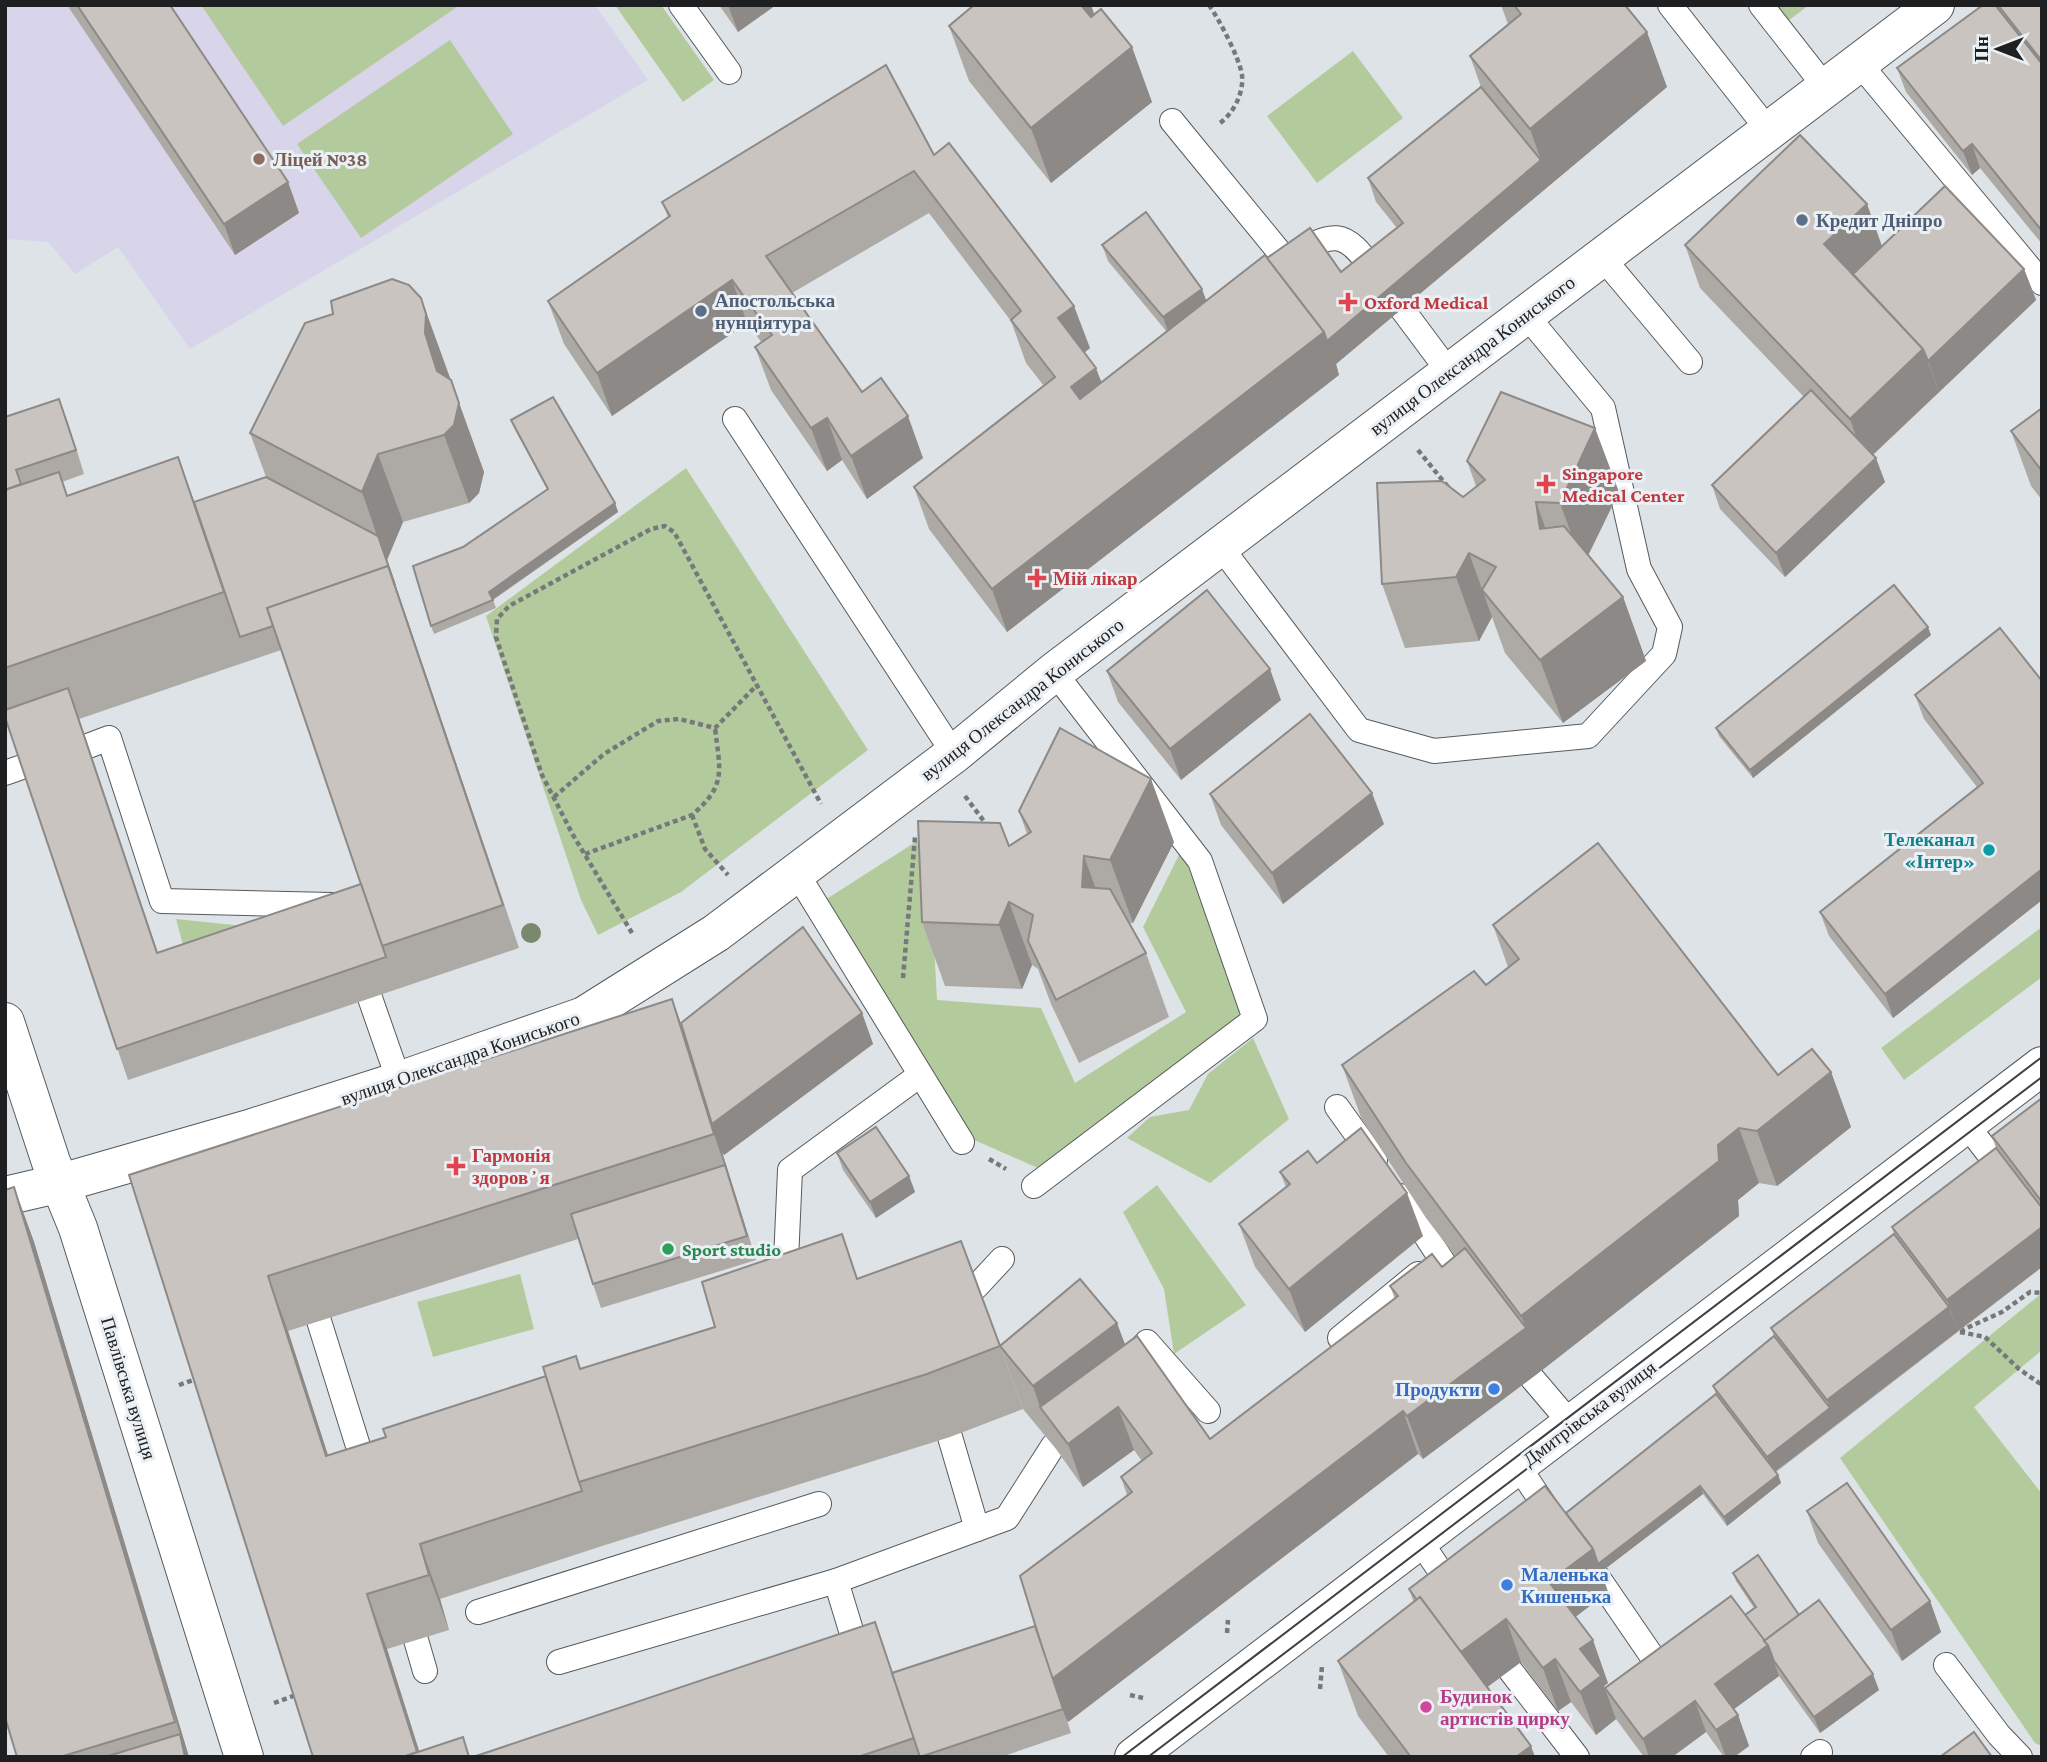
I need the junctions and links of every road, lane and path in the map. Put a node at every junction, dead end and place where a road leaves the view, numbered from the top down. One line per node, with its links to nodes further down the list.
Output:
1 (681, 5): 7 (lane)
2 (1209, 5): 11 (path)
3 (1670, 5): 10 (lane)
4 (1760, 5): 8 (lane)
5 (1935, 5): 6 (street, вулиця Олександра Кониського)
6 (1860, 63): 8 (street, вулиця Олександра Кониського); 14 (lane)
7 (729, 72)
8 (1826, 88): 10 (street, вулиця Олександра Кониського)
9 (1172, 121): 11 (lane)
10 (1769, 131): 12 (street, вулиця Олександра Кониського)
11 (1191, 144): 13 (lane)
12 (1602, 257): 16 (street, вулиця Олександра Кониського); 17 (lane)
13 (1376, 275)
14 (2042, 283)
15 (1402, 309): 18 (lane)
16 (1526, 315): 18 (street, вулиця Олександра Кониського); 22 (lane)
17 (1690, 362)
18 (1449, 372): 22 (street, вулиця Олександра Кониського)
19 (735, 418): 27 (lane)
20 (1411, 441): 21 (path)
21 (1455, 496)
22 (1220, 546): 23 (street, вулиця Олександра Кониського)
23 (1054, 673): 27 (street, вулиця Олександра Кониського); 49 (lane)
24 (757, 685): 25 (path); 28 (path); 29 (path)
25 (715, 728): 28 (path); 30 (path)
26 (88, 746): 36 (lane)
27 (956, 770): 31 (path); 34 (street, вулиця Олександра Кониського)
28 (554, 797): 33 (path)
29 (823, 808)
30 (692, 816): 33 (path); 35 (path)
31 (991, 830)
32 (915, 831): 40 (path)
33 (585, 855): 37 (path)
34 (796, 872): 40 (lane); 43 (street, вулиця Олександра Кониського)
35 (728, 875)
36 (344, 925)
37 (632, 933)
38 (370, 998): 43 (lane)
39 (5, 1022): 48 (street, Павлівська вулиця)
40 (896, 1035): 42 (lane)
41 (2042, 1066): 45 (street, Дмитрівська вулиця)
42 (920, 1074): 46 (lane); 53 (lane)
43 (399, 1081): 48 (street, вулиця Олександра Кониського)
44 (1336, 1107): 51 (lane)
45 (1966, 1124): 47 (lane); 65 (street, Дмитрівська вулиця)
46 (962, 1142): 49 (path)
47 (2008, 1179)
48 (61, 1183): 50 (street, вулиця Олександра Кониського); 91 (street, Павлівська вулиця)
49 (1034, 1186)
50 (5, 1196)
51 (1440, 1256): 55 (lane); 58 (lane)
52 (1002, 1259): 56 (lane)
53 (786, 1261)
54 (2042, 1293): 63 (path)
55 (1468, 1300)
56 (924, 1304)
57 (318, 1321): 69 (lane)
58 (1340, 1338)
59 (1124, 1367): 64 (lane)
60 (1532, 1378): 65 (lane)
61 (196, 1379): 62 (path)
62 (178, 1385)
63 (2042, 1385)
64 (1208, 1411)
65 (1572, 1425): 68 (street, Дмитрівська вулиця)
66 (950, 1437): 73 (lane)
67 (1053, 1446): 73 (lane)
68 (1518, 1466): 72 (lane); 74 (street, Дмитрівська вулиця)
69 (375, 1502)
70 (819, 1504): 75 (lane)
71 (660, 1527): 75 (lane)
72 (1560, 1528)
73 (977, 1529): 77 (lane)
74 (1420, 1541): 78 (lane); 92 (street, Дмитрівська вулиця)
75 (668, 1552): 79 (lane)
76 (1597, 1576): 81 (lane)
77 (836, 1581): 83 (lane); 87 (lane)
78 (1462, 1603)
79 (478, 1612)
80 (416, 1640): 86 (lane)
81 (1694, 1644)
82 (1322, 1660): 88 (path)
83 (559, 1662)
84 (1946, 1665): 94 (lane)
85 (1510, 1670): 93 (lane)
86 (425, 1671)
87 (864, 1674)
88 (1320, 1689)
89 (296, 1695): 90 (path)
90 (274, 1703)
91 (244, 1757)
92 (1134, 1757)
93 (1577, 1757)
94 (2020, 1757)

